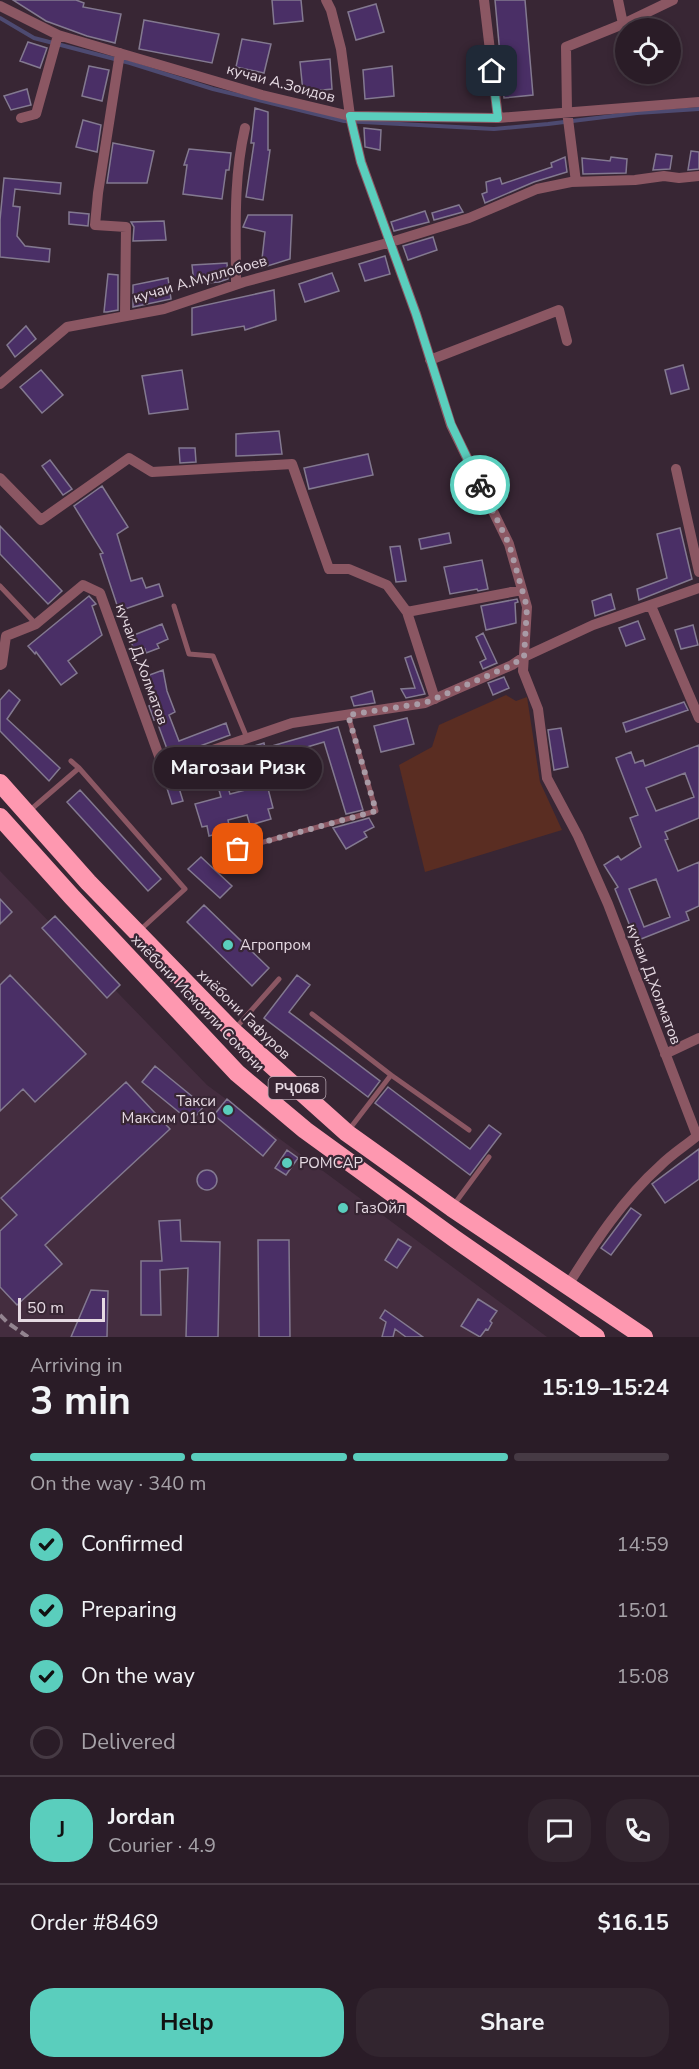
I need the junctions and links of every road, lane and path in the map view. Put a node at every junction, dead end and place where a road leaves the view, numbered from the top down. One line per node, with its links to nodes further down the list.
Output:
1 (327, 0): 15 (street)
2 (484, 0): 13 (street)
3 (618, 0): 6 (street)
4 (673, 0): 7 (street)
5 (0, 6): 9 (street, кучаи А.Зоидов)
6 (622, 18)
7 (636, 18)
8 (615, 27): 14 (street)
9 (58, 34): 10 (street, кучаи А.Зоидов); 12 (street)
10 (119, 58): 15 (street, кучаи А.Зоидов); 21 (street)
11 (699, 102): 14 (street, кучаи А.Зоидов)
12 (21, 118)
13 (498, 118): 14 (street, кучаи А.Зоидов); 15 (street, кучаи А.Зоидов)
14 (568, 118): 18 (street)
15 (351, 120): 19 (street)
16 (245, 128): 20 (street)
17 (699, 176): 18 (street, кучаи А.Муллобоев)
18 (576, 182): 19 (street, кучаи А.Муллобоев)
19 (391, 242): 20 (street, кучаи А.Муллобоев); 23 (street)
20 (236, 284): 21 (street, кучаи А.Муллобоев)
21 (125, 316): 24 (street, кучаи А.Муллобоев)
22 (567, 341): 23 (street)
23 (430, 360): 30 (street)
24 (0, 384)
25 (676, 470): 27 (street)
26 (0, 478): 33 (street)
27 (699, 572)
28 (0, 586): 34 (lane)
29 (699, 588): 32 (street, кучаи Д,Холматов)
30 (522, 590): 33 (street); 36 (street)
31 (174, 606): 41 (lane)
32 (651, 606): 36 (street, кучаи Д,Холматов); 40 (street)
33 (407, 612): 38 (street)
34 (36, 624): 35 (street); 41 (street, кучаи Д,Холматов)
35 (2, 647): 37 (street)
36 (524, 657): 38 (street, кучаи Д,Холматов); 55 (street, кучаи Д,Холматов)
37 (0, 665)
38 (435, 699): 39 (street, кучаи Д,Холматов)
39 (348, 715): 41 (street, кучаи Д,Холматов); 47 (lane)
40 (699, 718)
41 (247, 738)
42 (71, 761): 43 (lane)
43 (79, 768): 45 (lane); 50 (lane)
44 (0, 783): 45 (highway, хиёбони Гафуров / РҶ068)
45 (27, 813): 48 (highway, хиёбони Гафуров / РҶ068)
46 (0, 818): 49 (highway, хиёбони Исмоили Сомони / РҶ068)
47 (238, 849)
48 (88, 882): 49 (highway); 50 (highway, хиёбони Гафуров / РҶ068)
49 (72, 897): 62 (highway, хиёбони Исмоили Сомони / РҶ068)
50 (137, 933): 53 (highway, хиёбони Гафуров / РҶ068)
51 (279, 979): 53 (lane)
52 (312, 1014): 56 (lane)
53 (233, 1031): 58 (highway, хиёбони Гафуров / РҶ068)
54 (699, 1038): 55 (street)
55 (665, 1054): 63 (street, кучаи Д,Холматов)
56 (391, 1075): 57 (lane); 58 (lane)
57 (469, 1130)
58 (347, 1133): 60 (highway, хиёбони Гафуров / РҶ068)
59 (489, 1157): 61 (lane)
60 (435, 1194): 61 (highway, хиёбони Гафуров / РҶ068); 62 (highway)
61 (452, 1208): 63 (highway, хиёбони Гафуров / РҶ068)
62 (422, 1214): 64 (highway, хиёбони Исмоили Сомони / РҶ068)
63 (568, 1285): 65 (highway, хиёбони Гафуров / РҶ068)
64 (596, 1337)
65 (644, 1337)

